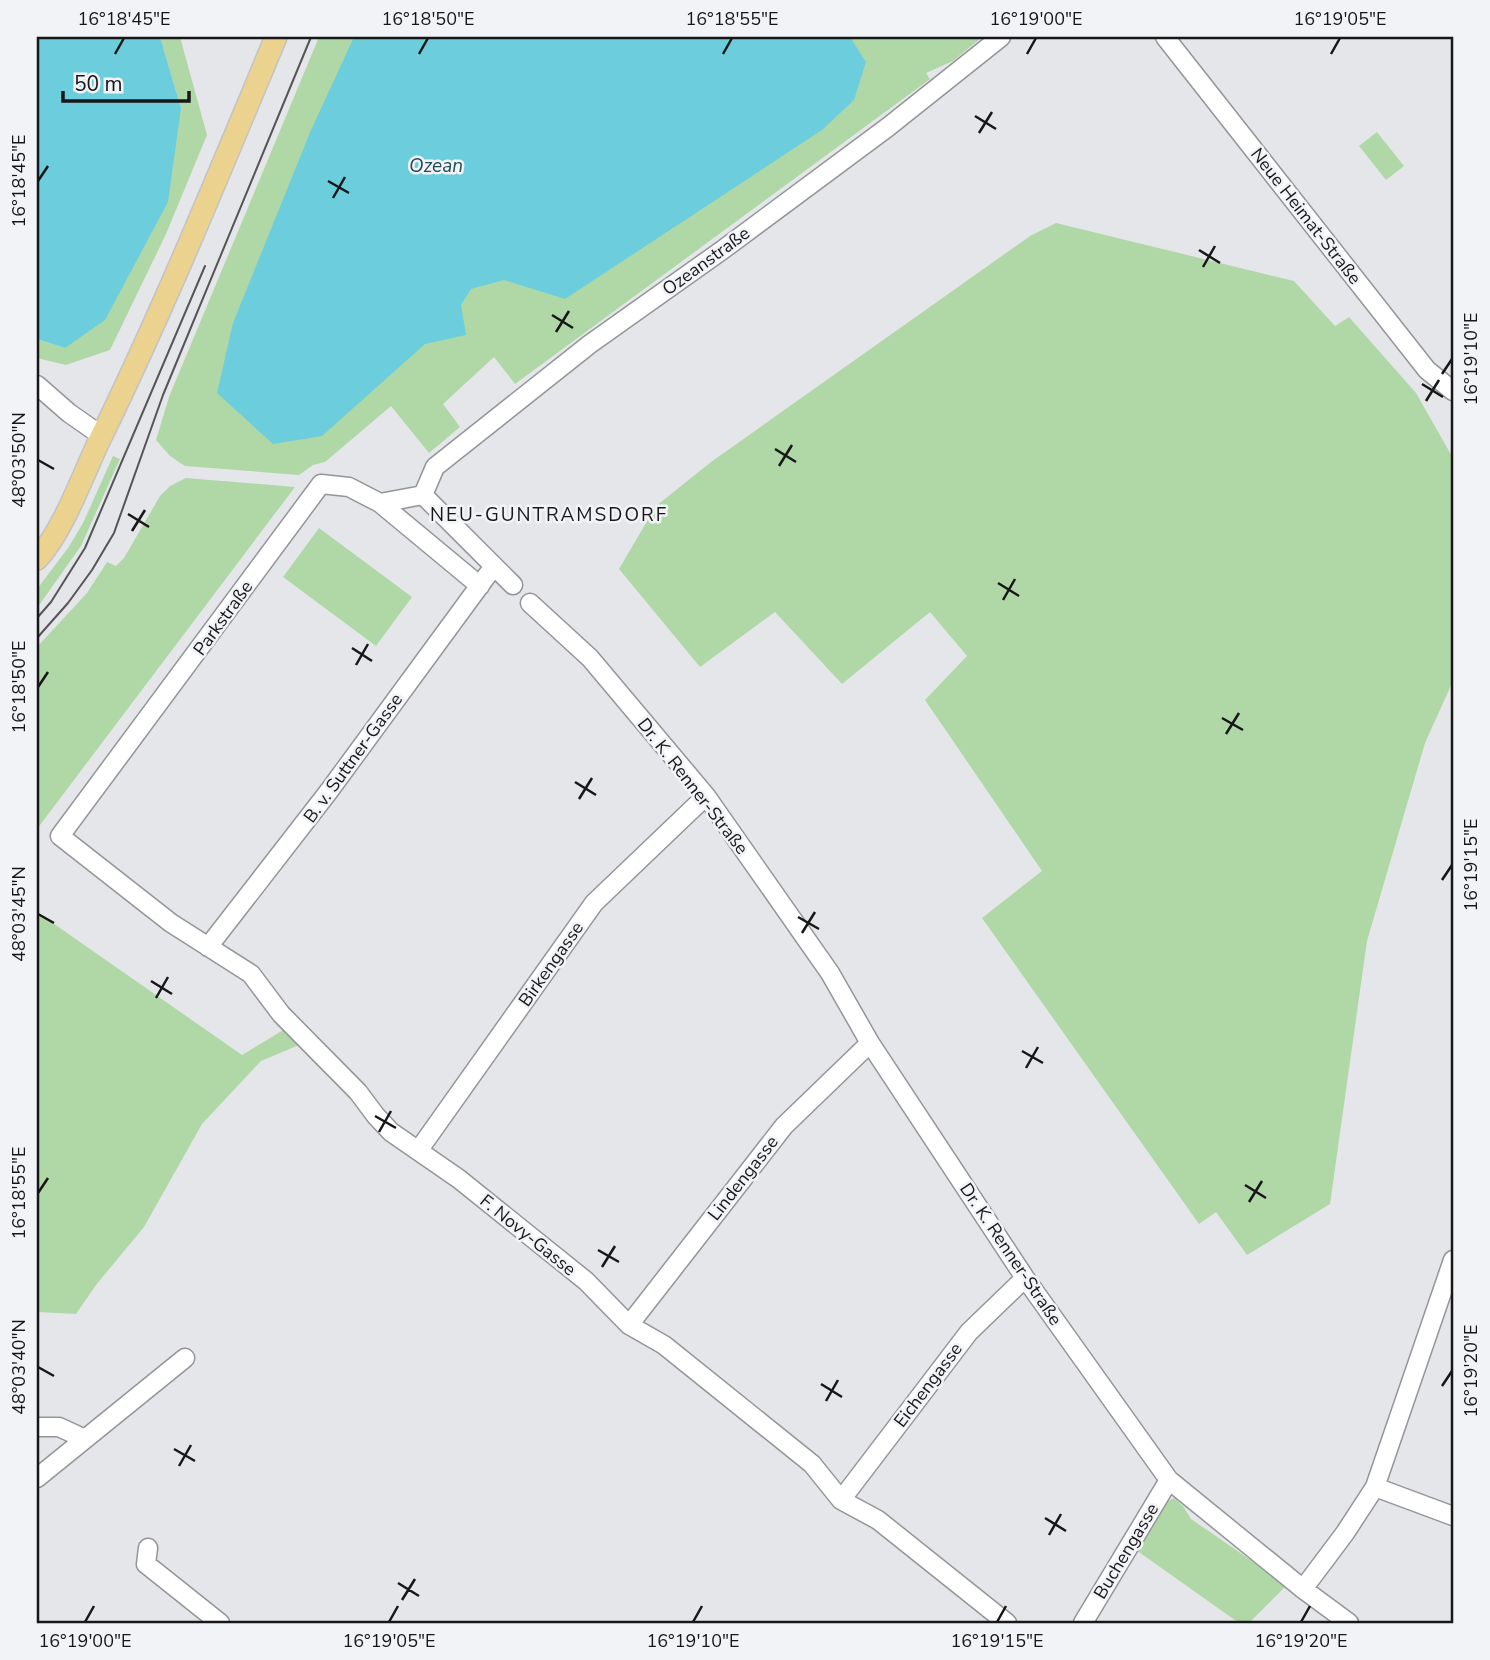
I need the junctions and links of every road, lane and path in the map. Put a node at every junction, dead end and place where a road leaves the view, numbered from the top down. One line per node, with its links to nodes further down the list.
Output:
1 (276, 37): 6 (main road)
2 (1001, 37): 7 (street, Ozeanstraße)
3 (1165, 37): 5 (street, Neue Heimat-Straße)
4 (37, 385): 6 (street)
5 (1453, 391)
6 (102, 436): 9 (main road)
7 (423, 495): 8 (street); 10 (street)
8 (380, 503): 12 (street); 15 (street, Parkstraße)
9 (37, 559)
10 (494, 566): 11 (street); 12 (street, B. v. Suttner-Gasse)
11 (513, 585)
12 (480, 586): 16 (street, B. v. Suttner-Gasse)
13 (530, 603): 14 (street, Dr. K. Renner-Straße)
14 (706, 796): 17 (street, Dr. K. Renner-Straße); 18 (street, Birkengasse)
15 (60, 836): 16 (street, F. Novy-Gasse)
16 (208, 947): 18 (street, F. Novy-Gasse)
17 (870, 1043): 20 (street, Dr. K. Renner-Straße); 22 (street, Lindengasse)
18 (418, 1151): 22 (street, F. Novy-Gasse)
19 (1453, 1261): 21 (street)
20 (1025, 1278): 27 (street, Dr. K. Renner-Straße); 29 (street, Eichengasse)
21 (1448, 1290): 28 (street)
22 (629, 1325): 29 (street, F. Novy-Gasse)
23 (185, 1358): 25 (street)
24 (37, 1427): 25 (street)
25 (85, 1439): 26 (street)
26 (37, 1478)
27 (1169, 1480): 32 (street, Dr. K. Renner-Straße); 35 (street, Buchengasse)
28 (1375, 1487): 30 (street); 32 (street)
29 (841, 1500): 34 (street, F. Novy-Gasse)
30 (1453, 1516)
31 (148, 1548): 33 (street)
32 (1303, 1589): 36 (street, Dr. K. Renner-Straße)
33 (220, 1623)
34 (1007, 1623)
35 (1083, 1623)
36 (1349, 1623)

